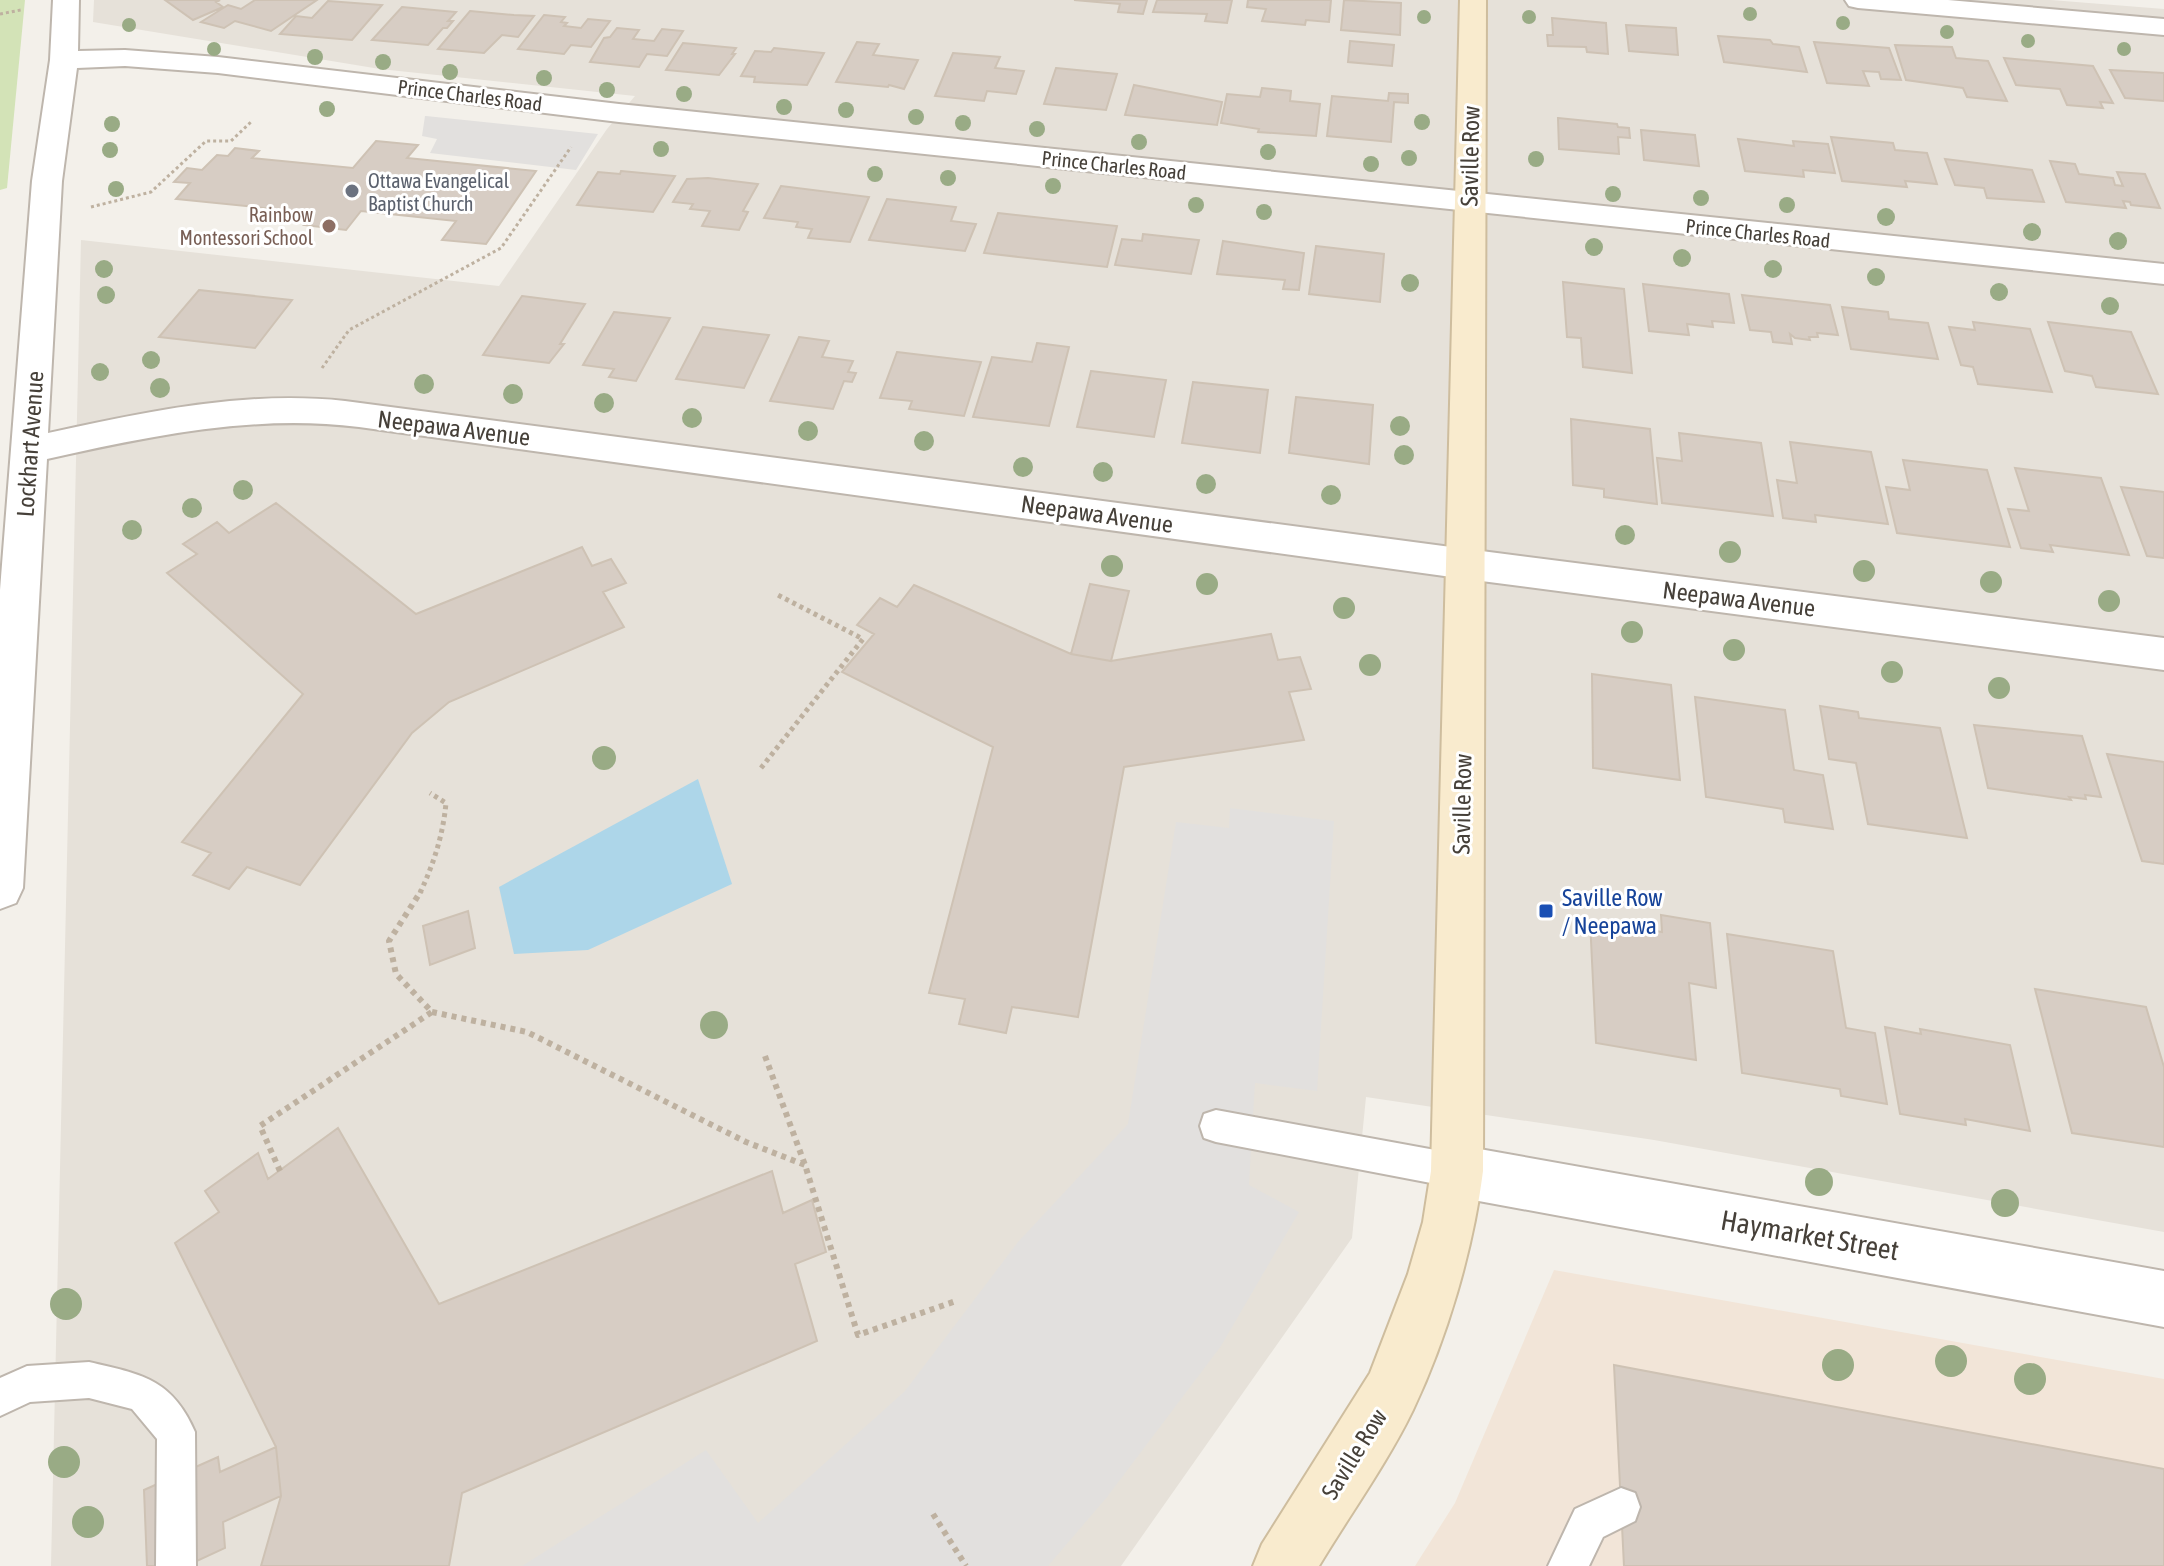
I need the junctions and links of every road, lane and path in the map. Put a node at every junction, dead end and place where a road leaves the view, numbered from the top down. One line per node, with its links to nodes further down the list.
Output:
1 (66, 0): 7 (street, Lockhart Avenue)
2 (1473, 0): 10 (street, Saville Row)
3 (1858, 0): 6 (street)
4 (16, 11): 5 (path)
5 (0, 14)
6 (2164, 27)
7 (64, 60): 8 (street, Prince Charles Road); 11 (street, Lockhart Avenue)
8 (597, 110): 10 (street, Prince Charles Road); 13 (path)
9 (252, 121): 11 (path)
10 (1469, 202): 12 (street, Prince Charles Road); 15 (street, Saville Row)
11 (46, 219): 14 (street, Lockhart Avenue)
12 (2164, 274)
13 (292, 410): 14 (street, Neepawa Avenue); 15 (street, Neepawa Avenue)
14 (31, 450): 20 (street, Lockhart Avenue)
15 (1466, 564): 17 (street, Neepawa Avenue); 26 (street, Saville Row)
16 (776, 594): 18 (path)
17 (2164, 654)
18 (761, 768)
19 (430, 793): 21 (path)
20 (0, 888)
21 (432, 1012): 24 (path); 25 (path)
22 (765, 1056): 24 (path)
23 (1216, 1126): 26 (lane)
24 (805, 1165): 28 (path)
25 (280, 1171)
26 (1457, 1171): 27 (street, Haymarket Street); 34 (street, Saville Row)
27 (2164, 1299)
28 (956, 1301)
29 (0, 1398): 32 (lane)
30 (1621, 1507): 35 (lane)
31 (933, 1514): 33 (path)
32 (176, 1566)
33 (966, 1566)
34 (1284, 1566)
35 (1568, 1566)

